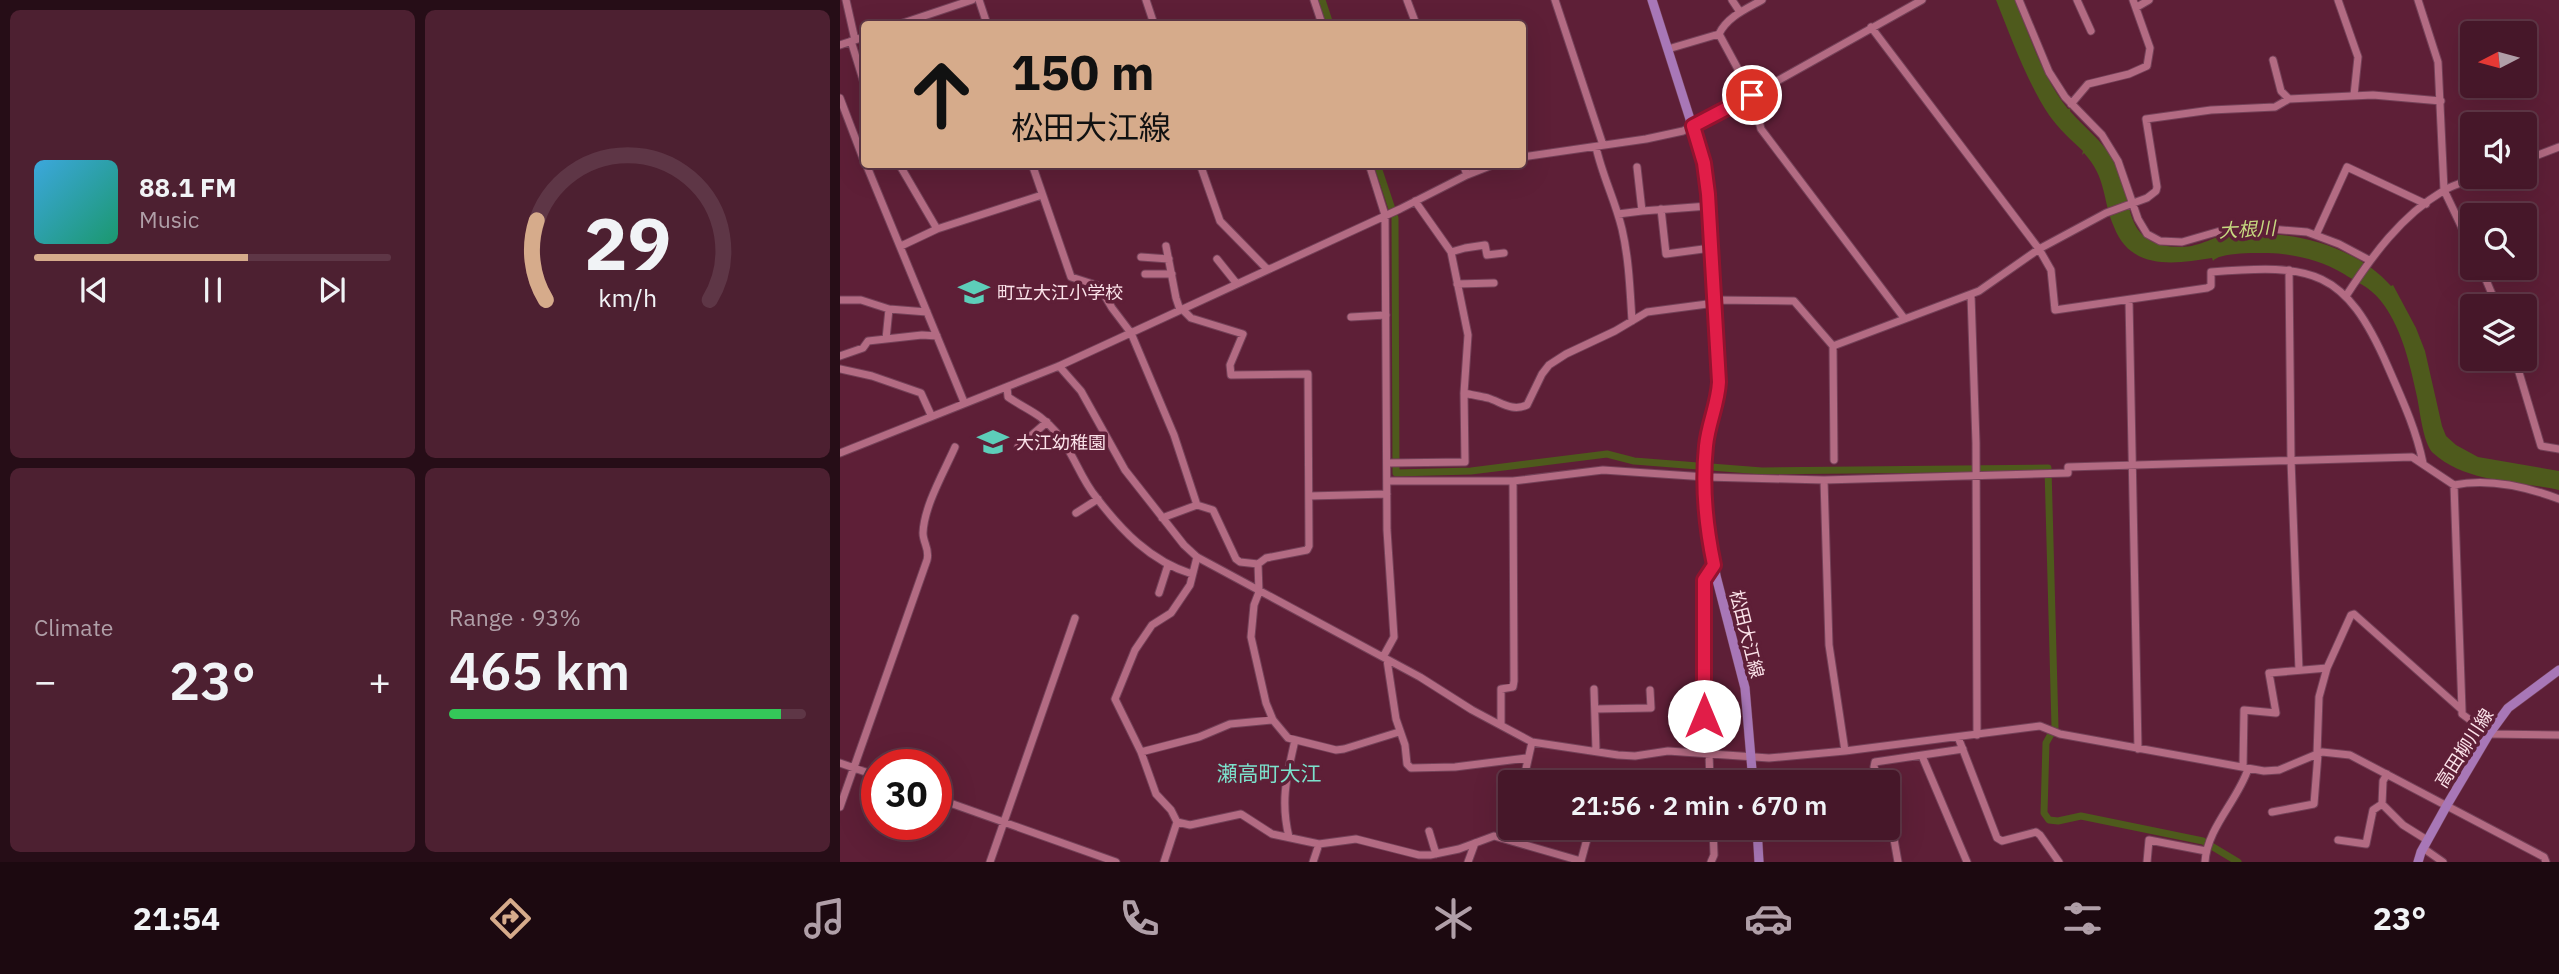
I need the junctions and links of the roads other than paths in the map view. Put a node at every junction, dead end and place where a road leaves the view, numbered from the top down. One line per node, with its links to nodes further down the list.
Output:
1 (846, 0): 28 (street)
2 (972, 0): 19 (street)
3 (979, 0): 20 (street)
4 (1146, 0): 21 (street)
5 (1314, 0): 22 (street)
6 (1407, 0): 23 (street)
7 (1555, 0): 40 (street)
8 (1651, 0): 30 (main road, 松田大江線)
9 (1732, 0): 18 (street)
10 (1762, 0): 18 (street)
11 (1922, 0): 24 (street)
12 (2019, 0): 38 (street)
13 (2077, 0): 25 (street)
14 (2149, 0): 17 (street)
15 (2338, 0): 34 (street)
16 (2418, 0): 37 (street)
17 (2135, 3): 38 (street)
18 (1741, 12): 26 (street)
19 (909, 21)
20 (986, 21)
21 (1153, 21)
22 (1321, 21)
23 (1415, 21)
24 (1871, 27): 33 (street); 71 (street)
25 (2091, 32)
26 (1719, 34): 30 (street); 33 (street)
27 (861, 38): 28 (street)
28 (853, 40): 29 (street); 32 (street)
29 (840, 45)
30 (1668, 49): 39 (main road, 松田大江線)
31 (2273, 60): 36 (street)
32 (861, 71)
33 (1752, 95): 39 (street); 95 (street)
34 (2354, 95): 36 (street); 37 (street)
35 (840, 98): 42 (street)
36 (2289, 99): 58 (street)
37 (2441, 101): 55 (street)
38 (2071, 104): 58 (street)
39 (1693, 126): 40 (street); 60 (main road, 松田大江線)
40 (1599, 146): 43 (street); 63 (street)
41 (2559, 148): 44 (street)
42 (861, 153)
43 (1526, 156)
44 (2537, 156)
45 (1637, 167): 62 (street)
46 (867, 168): 68 (street)
47 (901, 168): 66 (street)
48 (1033, 168): 56 (street)
49 (1201, 168): 78 (street)
50 (1370, 168): 64 (street)
51 (1464, 168): 53 (street)
52 (1485, 168): 53 (street)
53 (1466, 176): 57 (street)
54 (2460, 184): 55 (street)
55 (2444, 190): 59 (street); 65 (street)
56 (1042, 195): 66 (street); 97 (street)
57 (1415, 201): 64 (street); 72 (street)
58 (2131, 204): 67 (street); 71 (street)
59 (2426, 204): 67 (street); 77 (street)
60 (1709, 206): 61 (street); 70 (main road, 松田大江線)
61 (1661, 209): 62 (street); 70 (street)
62 (1642, 211): 63 (street)
63 (1618, 214): 96 (street)
64 (1386, 215): 78 (street); 93 (street)
65 (2460, 224)
66 (937, 229): 68 (street)
67 (2316, 235): 77 (street)
68 (901, 246): 92 (street)
69 (1166, 246): 75 (street)
70 (1711, 248): 89 (main road, 松田大江線)
71 (2039, 249): 85 (street); 88 (street)
72 (1451, 252): 73 (street); 84 (street)
73 (1504, 253)
74 (1141, 257): 75 (street)
75 (1169, 259): 81 (street)
76 (1217, 259): 83 (street)
77 (2369, 260): 86 (street)
78 (1267, 270): 83 (street)
79 (2289, 270): 86 (street); 88 (street); 115 (street)
80 (1145, 274): 81 (street)
81 (1172, 274): 91 (street)
82 (1494, 283): 84 (street)
83 (1237, 284): 91 (street)
84 (1457, 284): 106 (street)
85 (1971, 295): 95 (street); 120 (street)
86 (2346, 296): 118 (street)
87 (840, 300): 90 (street)
88 (2129, 300): 117 (street)
89 (1714, 301): 96 (street); 100 (street); 119 (main road, 松田大江線)
90 (888, 309): 92 (street); 99 (street)
91 (1181, 309): 97 (street); 126 (street)
92 (927, 312): 98 (street)
93 (1386, 315): 94 (street); 116 (street)
94 (1351, 317)
95 (1904, 318): 100 (street)
96 (1633, 321): 106 (street)
97 (1131, 333): 102 (street); 129 (street)
98 (937, 336): 99 (street); 107 (street)
99 (886, 339): 101 (street)
100 (1833, 346): 114 (street)
101 (840, 355)
102 (1059, 366): 105 (street); 131 (street)
103 (840, 369): 108 (street)
104 (2518, 371): 112 (street)
105 (1007, 387): 107 (street); 109 (street)
106 (1464, 393): 116 (street)
107 (964, 402): 108 (street)
108 (931, 415): 113 (street)
109 (1047, 422): 111 (street); 127 (street)
110 (955, 447): 168 (street)
111 (1018, 447)
112 (2559, 449)
113 (840, 453)
114 (1834, 460)
115 (2291, 460): 117 (street); 118 (street); 142 (street)
116 (1387, 463): 122 (street)
117 (2132, 464): 120 (street); 158 (street)
118 (2424, 466): 124 (street)
119 (1706, 476): 121 (street); 123 (street); 135 (main road, 松田大江線)
120 (1975, 476): 121 (street); 152 (street)
121 (1824, 480): 160 (street)
122 (1387, 481): 123 (street); 125 (street)
123 (1513, 481): 149 (street)
124 (2454, 485): 128 (street); 147 (street)
125 (1387, 494): 126 (street); 140 (street)
126 (1308, 496): 133 (street)
127 (1098, 499): 130 (street); 134 (street)
128 (2559, 499)
129 (1197, 505): 131 (street); 133 (street)
130 (1076, 513)
131 (1162, 518): 132 (street)
132 (1197, 557): 136 (street); 137 (street)
133 (1258, 564): 137 (street)
134 (1168, 565): 136 (street); 138 (street)
135 (1714, 565): 162 (street); 166 (main road, 松田大江線)
136 (1192, 574): 161 (street)
137 (1259, 592): 140 (street); 148 (street)
138 (1159, 593)
139 (1075, 618): 181 (street)
140 (1385, 658): 149 (street); 150 (street)
141 (2327, 668): 142 (street); 147 (street); 163 (street)
142 (2299, 670): 169 (street)
143 (2559, 670): 151 (main road, 高田柳川線)
144 (1594, 689): 146 (street)
145 (1650, 690): 146 (street)
146 (1595, 709): 159 (street)
147 (2462, 710): 151 (street)
148 (1273, 720): 155 (street); 161 (street)
149 (1502, 725): 156 (street)
150 (1399, 732): 155 (street); 165 (street)
151 (2489, 734): 154 (street); 178 (main road, 高田柳川線)
152 (1978, 735): 153 (street); 158 (street)
153 (1958, 737): 157 (street); 160 (street)
154 (2559, 737)
155 (1295, 740): 184 (street)
156 (1532, 742): 159 (street); 165 (street)
157 (1963, 749): 164 (street); 207 (street)
158 (2138, 749): 169 (street)
159 (1596, 750): 162 (street)
160 (1845, 751): 166 (street)
161 (1141, 752): 182 (street)
162 (1708, 752): 166 (street); 172 (street)
163 (2317, 754): 169 (street); 175 (street); 180 (street)
164 (1922, 757): 174 (street); 206 (street)
165 (1527, 758): 171 (street)
166 (1752, 759): 173 (main road, 松田大江線)
167 (840, 763): 168 (street)
168 (854, 768): 170 (street); 179 (street)
169 (2246, 768): 195 (street)
170 (861, 770)
171 (1525, 770)
172 (1709, 770)
173 (1753, 770)
174 (1875, 770)
175 (2387, 774): 177 (street); 178 (street)
176 (952, 803): 181 (street)
177 (2382, 804): 191 (street); 194 (street)
178 (2447, 805): 194 (main road, 高田柳川線); 212 (street)
179 (840, 807)
180 (2272, 812)
181 (1004, 822): 198 (street); 199 (street)
182 (1177, 822): 184 (street); 200 (street)
183 (1429, 831): 196 (street)
184 (1289, 836): 193 (street)
185 (1498, 837): 192 (street)
186 (1510, 840): 197 (street)
187 (1587, 840): 197 (street)
188 (1713, 840): 203 (street)
189 (1757, 840): 204 (main road)
190 (1894, 840): 205 (street)
191 (2338, 840)
192 (1475, 843): 196 (street); 202 (street)
193 (1319, 844): 196 (street); 201 (street)
194 (2425, 844): 210 (main road, 高田柳川線); 211 (street)
195 (2206, 851): 208 (street); 209 (street)
196 (1436, 854)
197 (1554, 858)
198 (990, 862)
199 (1116, 862)
200 (1164, 862)
201 (1313, 862)
202 (1468, 862)
203 (1711, 862)
204 (1759, 862)
205 (1898, 862)
206 (1967, 862)
207 (2059, 862)
208 (2147, 862)
209 (2206, 862)
210 (2418, 862)
211 (2443, 862)
212 (2546, 862)

